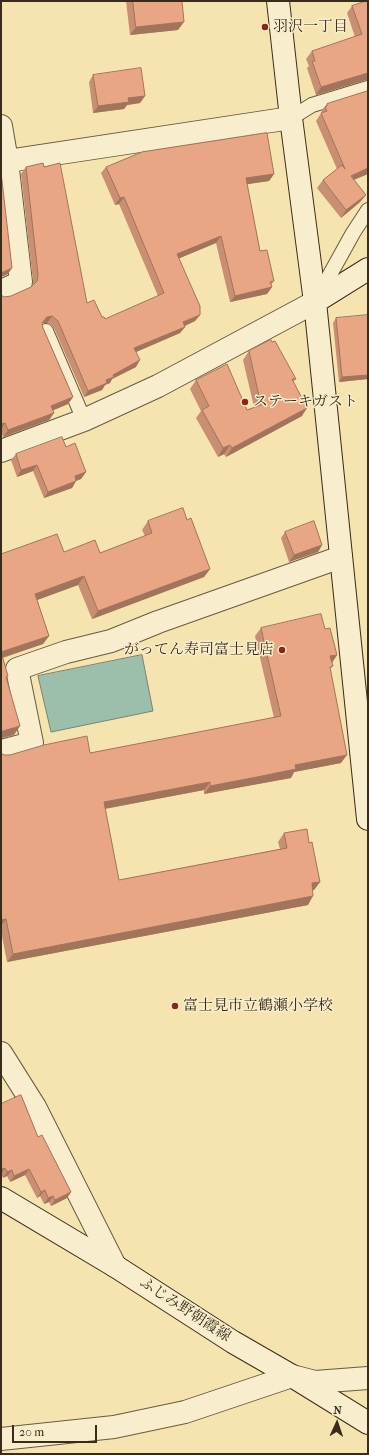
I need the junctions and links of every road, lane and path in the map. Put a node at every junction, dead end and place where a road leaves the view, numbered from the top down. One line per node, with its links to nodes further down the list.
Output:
1 (278, 1): 3 (street)
2 (368, 88): 3 (lane)
3 (291, 118): 5 (street); 9 (street)
4 (1, 126): 5 (street)
5 (4, 161): 8 (street)
6 (368, 210): 9 (lane)
7 (368, 269): 9 (street)
8 (1, 292)
9 (315, 302): 11 (street); 13 (street)
10 (46, 331): 11 (lane)
11 (84, 420): 12 (street)
12 (1, 451)
13 (341, 557): 14 (street); 15 (street)
14 (1, 751)
15 (368, 819)
16 (1, 1053): 18 (street)
17 (1, 1198): 18 (street, ふじみ野朝霞線)
18 (115, 1266): 19 (street, ふじみ野朝霞線)
19 (292, 1376): 20 (street); 21 (street, ふじみ野朝霞線); 22 (street)
20 (368, 1378)
21 (368, 1423)
22 (1, 1439)

